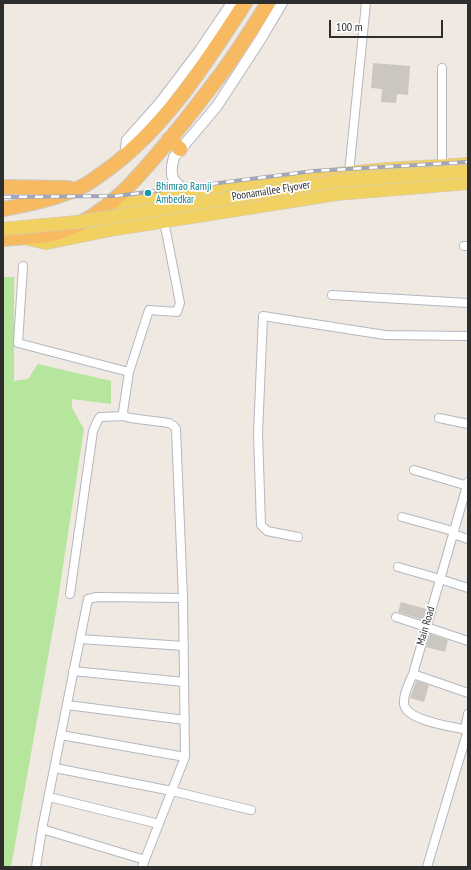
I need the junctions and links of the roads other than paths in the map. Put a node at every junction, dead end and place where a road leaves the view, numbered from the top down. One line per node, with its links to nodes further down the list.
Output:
1 (232, 3): 9 (street)
2 (245, 3): 9 (highway)
3 (268, 3): 7 (highway)
4 (282, 3): 8 (street)
5 (366, 3): 13 (street)
6 (442, 68): 11 (street)
7 (170, 139): 8 (highway); 22 (highway)
8 (180, 149): 17 (street)
9 (125, 157): 16 (highway)
10 (468, 164): 11 (main road)
11 (442, 166): 13 (main road)
12 (468, 171): 20 (main road, Poonamallee Flyover, bridge)
13 (349, 173): 17 (main road)
14 (468, 183): 19 (main road)
15 (3, 187): 16 (highway)
16 (79, 188): 18 (highway)
17 (191, 193): 21 (main road)
18 (3, 209)
19 (164, 221): 21 (main road); 28 (street)
20 (3, 229)
21 (117, 229): 22 (main road)
22 (22, 237): 23 (highway)
23 (3, 240)
24 (23, 266): 28 (street)
25 (332, 294): 26 (street)
26 (468, 303)
27 (468, 336): 36 (street)
28 (129, 372): 29 (street)
29 (124, 416): 41 (street); 42 (street)
30 (439, 418): 31 (street)
31 (468, 424)
32 (414, 470): 33 (street)
33 (468, 484): 35 (street, Main Road)
34 (402, 516): 35 (street)
35 (453, 532): 37 (street); 39 (street, Main Road)
36 (298, 537)
37 (468, 539)
38 (398, 567): 39 (street)
39 (440, 579): 40 (street); 44 (street, Main Road)
40 (468, 588)
41 (70, 594)
42 (183, 598): 45 (street); 47 (street)
43 (396, 617): 44 (street)
44 (426, 627): 46 (street); 49 (street, Main Road)
45 (80, 639): 47 (street); 48 (street)
46 (468, 641)
47 (184, 646): 50 (street)
48 (73, 671): 50 (street); 52 (street)
49 (413, 674): 51 (street); 55 (street, Main Road)
50 (184, 682): 54 (street)
51 (468, 693)
52 (67, 705): 54 (street); 56 (street)
53 (468, 714): 55 (street)
54 (185, 720): 57 (street)
55 (467, 730): 66 (street)
56 (61, 735): 57 (street); 58 (street)
57 (185, 757): 59 (street)
58 (55, 768): 59 (street); 60 (street)
59 (172, 792): 61 (street); 62 (street)
60 (49, 797): 62 (street); 63 (street)
61 (251, 810)
62 (159, 824): 64 (street)
63 (42, 828): 64 (street); 65 (street)
64 (144, 863)
65 (37, 867)
66 (428, 867)

